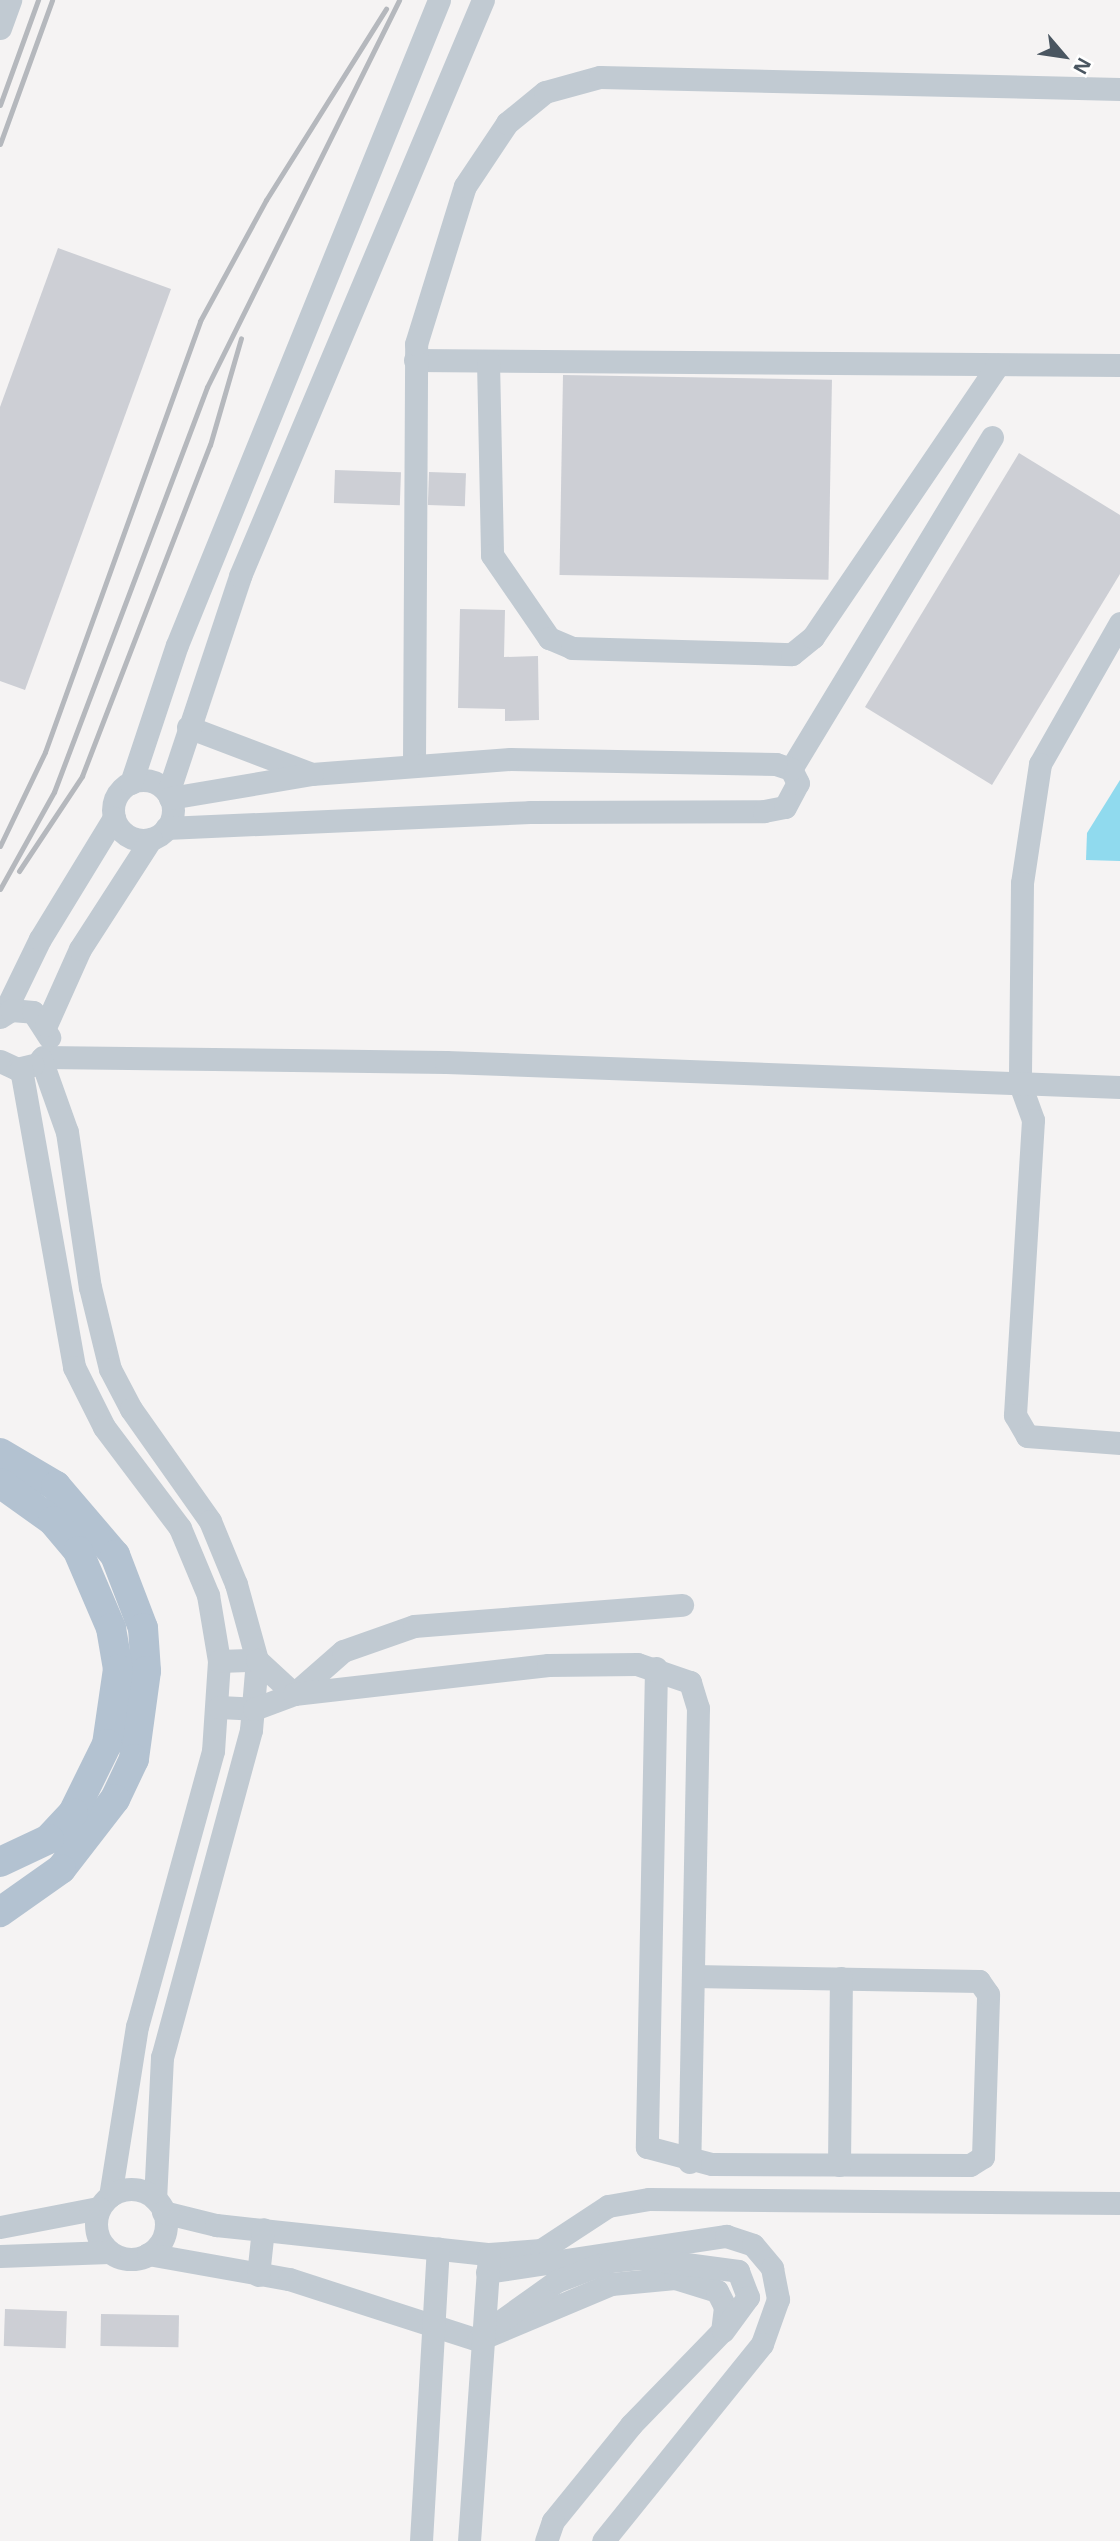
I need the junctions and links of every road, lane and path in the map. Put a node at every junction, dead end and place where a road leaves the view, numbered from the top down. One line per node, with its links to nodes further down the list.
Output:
1 (10, 0): 4 (street)
2 (439, 0): 16 (street)
3 (483, 0): 12 (street)
4 (0, 29)
5 (1120, 89): 6 (street)
6 (415, 360): 7 (street); 13 (street)
7 (488, 361): 8 (street); 8 (street)
8 (998, 365): 9 (street)
9 (1120, 365)
10 (992, 438): 14 (street)
11 (1120, 623): 22 (street)
12 (188, 727): 15 (street); 17 (street)
13 (414, 762): 14 (street); 15 (street)
14 (792, 769): 19 (street)
15 (312, 774): 17 (street)
16 (131, 783): 17 (street); 18 (street)
17 (169, 796): 19 (street)
18 (114, 818): 19 (street); 20 (street)
19 (158, 834): 21 (street)
20 (2, 1015): 21 (street)
21 (31, 1054): 22 (street); 23 (street); 29 (street); 30 (street)
22 (1020, 1084): 24 (street); 25 (street)
23 (0, 1085)
24 (1120, 1087)
25 (1120, 1443)
26 (0, 1452): 36 (main road)
27 (0, 1483): 35 (main road)
28 (682, 1605): 32 (street)
29 (257, 1660): 30 (street); 32 (street); 34 (street)
30 (219, 1661): 33 (street)
31 (656, 1668): 32 (street); 37 (street); 39 (street)
32 (294, 1694): 34 (street)
33 (219, 1707): 34 (street); 41 (street)
34 (254, 1709): 43 (street)
35 (0, 1862)
36 (0, 1912)
37 (692, 1976): 38 (street); 39 (street)
38 (842, 1978): 40 (street); 40 (street)
39 (689, 2162): 40 (street)
40 (839, 2165)
41 (105, 2202): 43 (street); 44 (street); 47 (street)
42 (1120, 2203): 50 (street)
43 (159, 2206): 45 (street); 48 (street)
44 (0, 2227)
45 (263, 2229): 46 (street); 51 (street)
46 (438, 2248): 50 (street); 54 (street)
47 (109, 2252): 48 (street); 49 (street)
48 (148, 2255): 51 (street)
49 (0, 2256)
50 (488, 2263): 53 (street); 56 (street)
51 (258, 2275): 54 (street)
52 (748, 2297): 53 (street); 55 (street); 56 (street)
53 (778, 2299): 60 (street)
54 (429, 2329): 56 (street); 57 (street)
55 (716, 2339): 56 (street); 59 (street)
56 (478, 2340): 58 (street)
57 (421, 2541)
58 (469, 2541)
59 (546, 2541)
60 (603, 2541)

